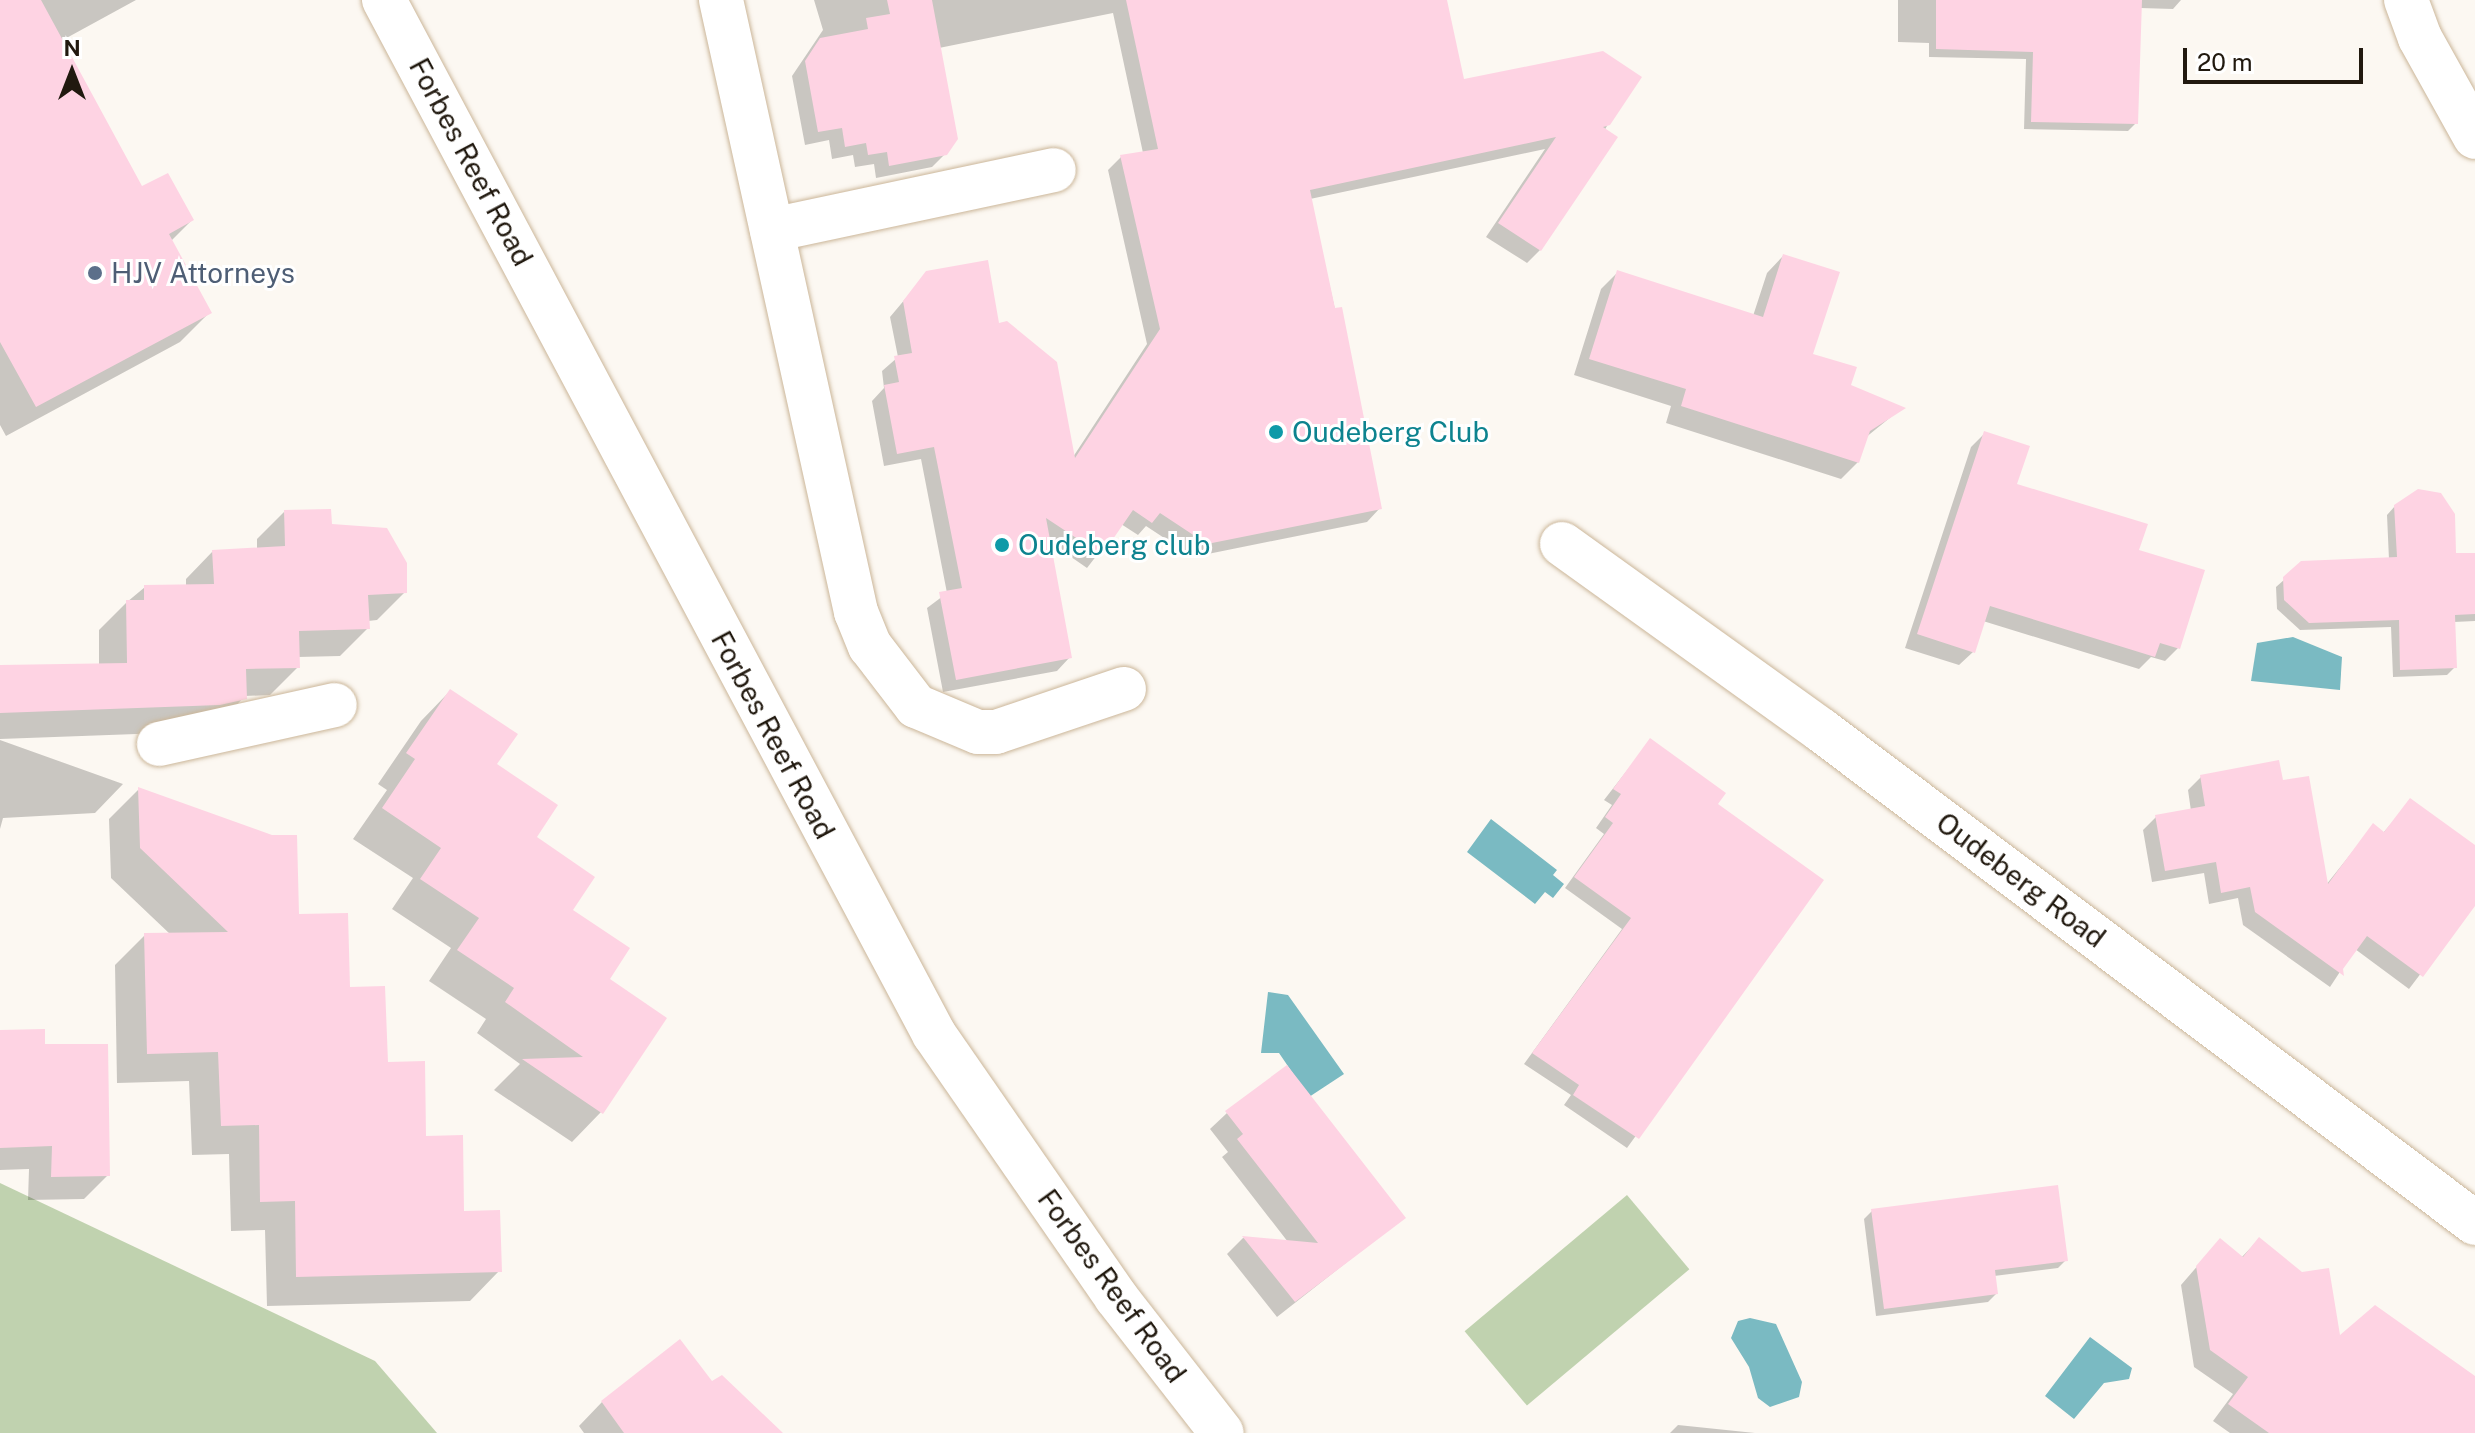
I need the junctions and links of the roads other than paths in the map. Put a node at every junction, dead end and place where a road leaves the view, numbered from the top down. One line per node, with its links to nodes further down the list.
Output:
1 (384, 0): 12 (street, Forbes Reef Road)
2 (721, 0): 6 (street)
3 (2406, 0): 4 (street)
4 (2475, 137)
5 (1054, 170): 6 (street)
6 (772, 230): 8 (street)
7 (1562, 544): 11 (street, Oudeberg Road)
8 (1124, 689)
9 (335, 705): 10 (street)
10 (159, 744)
11 (2475, 1223)
12 (1222, 1433)

